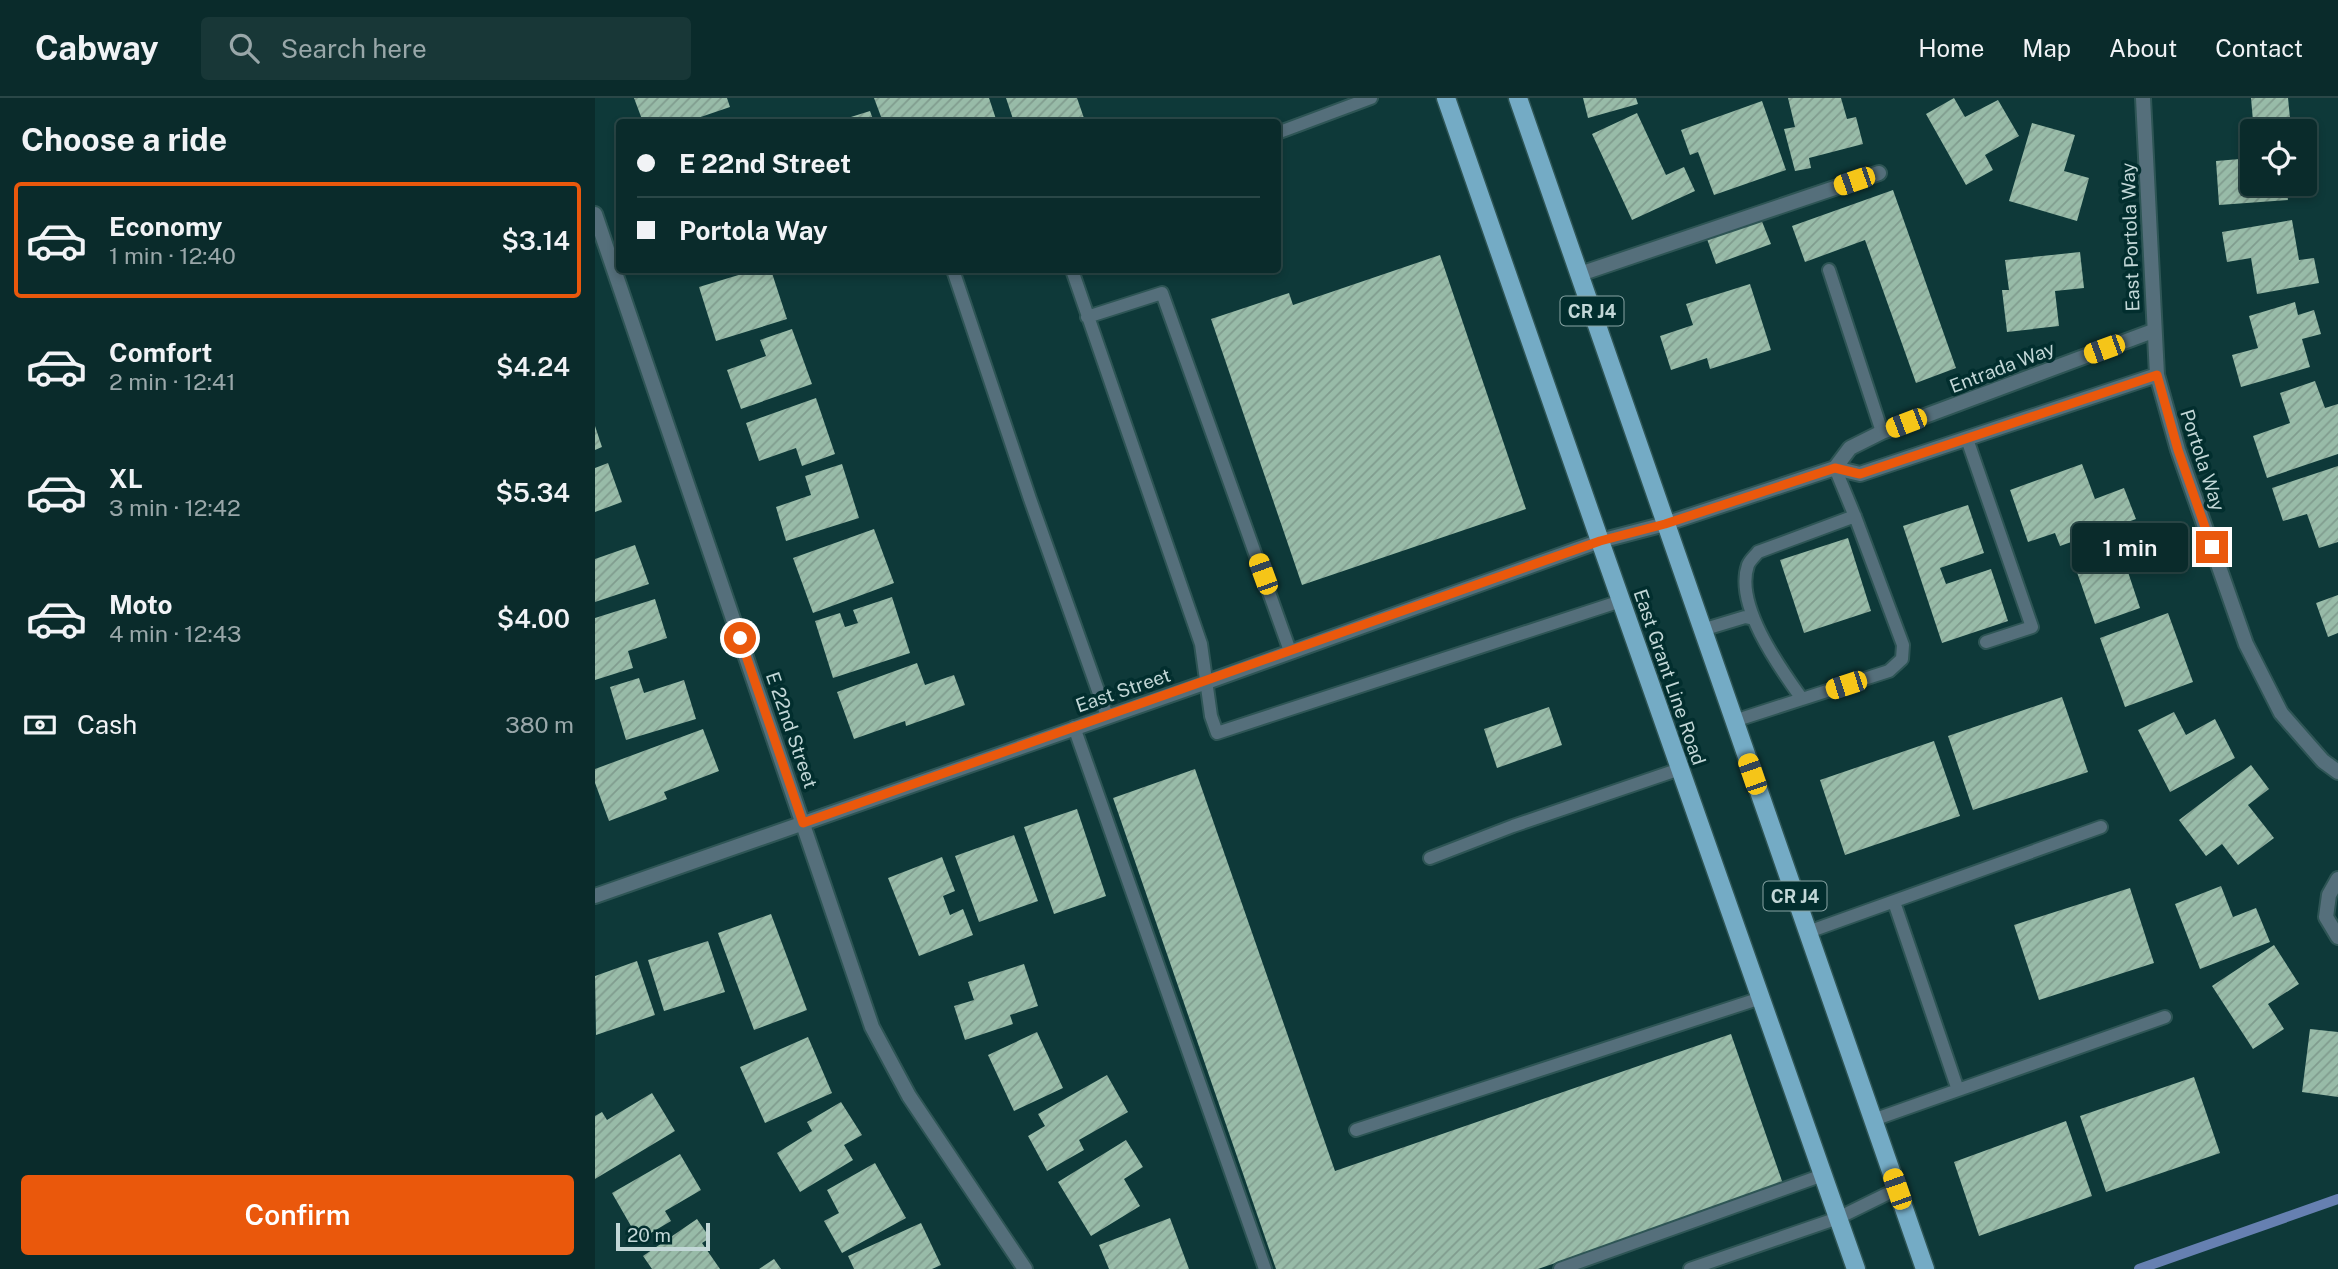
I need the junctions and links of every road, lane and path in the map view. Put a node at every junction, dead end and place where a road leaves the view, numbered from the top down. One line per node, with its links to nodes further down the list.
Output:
1 (1371, 98): 5 (lane)
2 (1446, 98): 20 (main road, East Grant Line Road)
3 (1518, 98): 11 (main road, CR J4)
4 (2143, 98): 13 (street, East Portola Way)
5 (1281, 132)
6 (1879, 173): 11 (street)
7 (595, 214): 33 (street, E 22nd Street)
8 (1829, 270): 15 (lane)
9 (954, 273): 28 (lane)
10 (1073, 273): 12 (lane)
11 (1580, 274): 19 (main road, CR J4)
12 (1087, 317): 25 (lane); 26 (lane)
13 (2153, 331): 14 (street, East Portola Way); 15 (street, Entrada Way)
14 (2157, 375): 16 (street, Entrada Way); 32 (street, Portola Way)
15 (1882, 432): 17 (street, Entrada Way)
16 (1967, 439): 17 (street, Entrada Way); 24 (lane)
17 (1835, 468): 18 (lane); 19 (street, Entrada Way)
18 (1855, 516): 22 (lane); 27 (lane)
19 (1665, 524): 20 (street, East Street); 23 (main road, CR J4)
20 (1600, 541): 21 (main road, East Grant Line Road); 25 (street, East Street)
21 (1621, 601): 26 (lane); 31 (main road, East Grant Line Road)
22 (1754, 619): 23 (lane); 27 (lane)
23 (1702, 630): 29 (main road, CR J4)
24 (1986, 642)
25 (1290, 651): 26 (street, East Street)
26 (1207, 682): 28 (street, East Street)
27 (1803, 699): 29 (lane)
28 (1107, 716): 30 (street, East Street)
29 (1734, 721): 39 (main road, CR J4)
30 (1074, 727): 33 (street, East Street); 50 (lane)
31 (1680, 769): 35 (lane); 41 (main road, East Grant Line Road)
32 (2338, 772)
33 (803, 823): 37 (street, East Street); 49 (street, E 22nd Street)
34 (2101, 827): 38 (lane)
35 (1430, 858)
36 (2338, 879): 40 (street)
37 (595, 896)
38 (1894, 902): 39 (lane); 43 (lane)
39 (1808, 932): 44 (main road, CR J4)
40 (2338, 937)
41 (1761, 998): 45 (lane); 46 (main road, East Grant Line Road)
42 (2165, 1017): 43 (lane)
43 (1958, 1090): 44 (lane)
44 (1873, 1120): 47 (main road, CR J4)
45 (1356, 1130)
46 (1823, 1175): 48 (main road, East Grant Line Road); 51 (lane)
47 (1897, 1189): 48 (lane); 54 (main road, CR J4)
48 (1838, 1218): 52 (lane); 53 (main road, East Grant Line Road)
49 (1025, 1269)
50 (1265, 1269)
51 (1560, 1269)
52 (1690, 1269)
53 (1856, 1269)
54 (1925, 1269)

